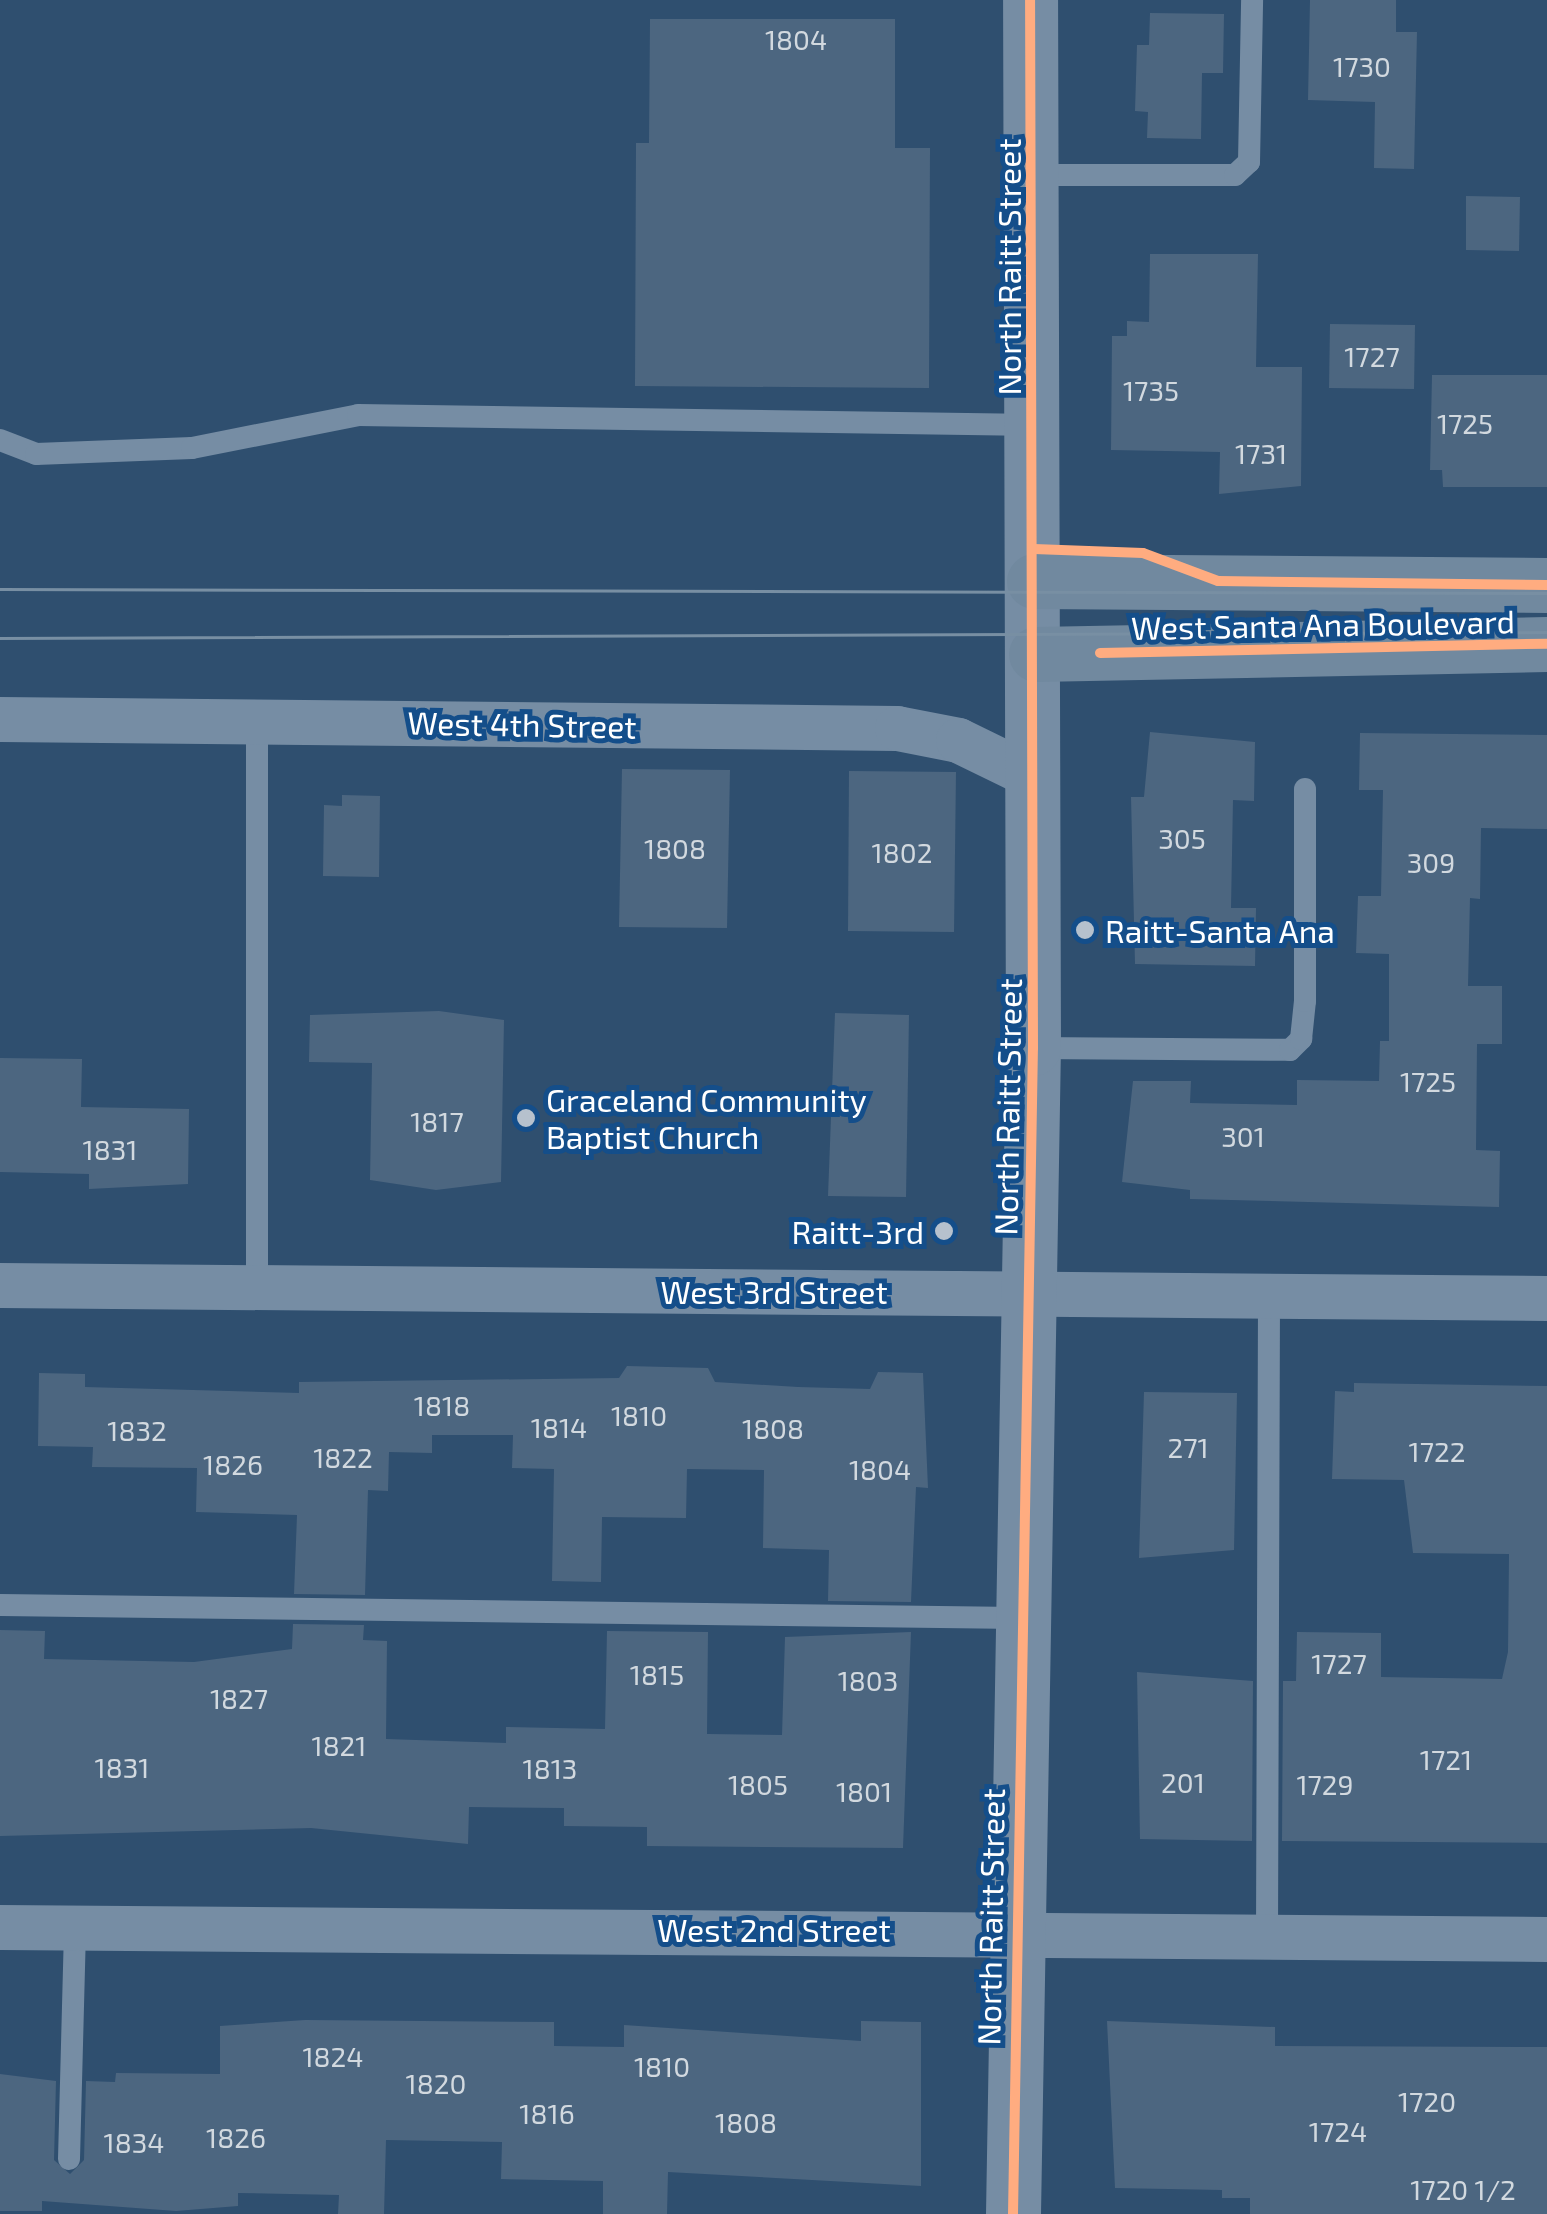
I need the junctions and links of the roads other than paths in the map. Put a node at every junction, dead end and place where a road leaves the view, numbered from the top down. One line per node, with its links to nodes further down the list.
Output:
1 (1030, 0): 3 (street, North Raitt Street)
2 (1252, 0): 3 (lane)
3 (1032, 175): 4 (street, North Raitt Street)
4 (1034, 425): 5 (lane); 6 (street, North Raitt Street)
5 (0, 440)
6 (1034, 581): 7 (main road, West Santa Ana Boulevard); 9 (street, North Raitt Street)
7 (1547, 585)
8 (1547, 644): 9 (main road, West Santa Ana Boulevard)
9 (1036, 654): 12 (street, North Raitt Street)
10 (0, 719): 11 (street, West 4th Street)
11 (257, 722): 12 (street, West 4th Street); 16 (lane)
12 (1034, 776): 14 (street, North Raitt Street)
13 (1306, 789): 14 (lane)
14 (1034, 1048): 17 (street, North Raitt Street)
15 (0, 1285): 16 (street, West 3rd Street)
16 (257, 1287): 17 (street, West 3rd Street)
17 (1030, 1294): 18 (street, West 3rd Street); 21 (street, North Raitt Street)
18 (1269, 1295): 19 (street, West 3rd Street); 25 (lane)
19 (1547, 1298)
20 (0, 1605): 21 (lane)
21 (1020, 1618): 24 (street, North Raitt Street)
22 (0, 1927): 23 (street, West 2nd Street)
23 (74, 1928): 24 (street, West 2nd Street); 27 (lane)
24 (1014, 1930): 25 (street, West 2nd Street); 28 (street, North Raitt Street)
25 (1266, 1936): 26 (street, West 2nd Street)
26 (1547, 1938)
27 (69, 2159)
28 (1012, 2214)

